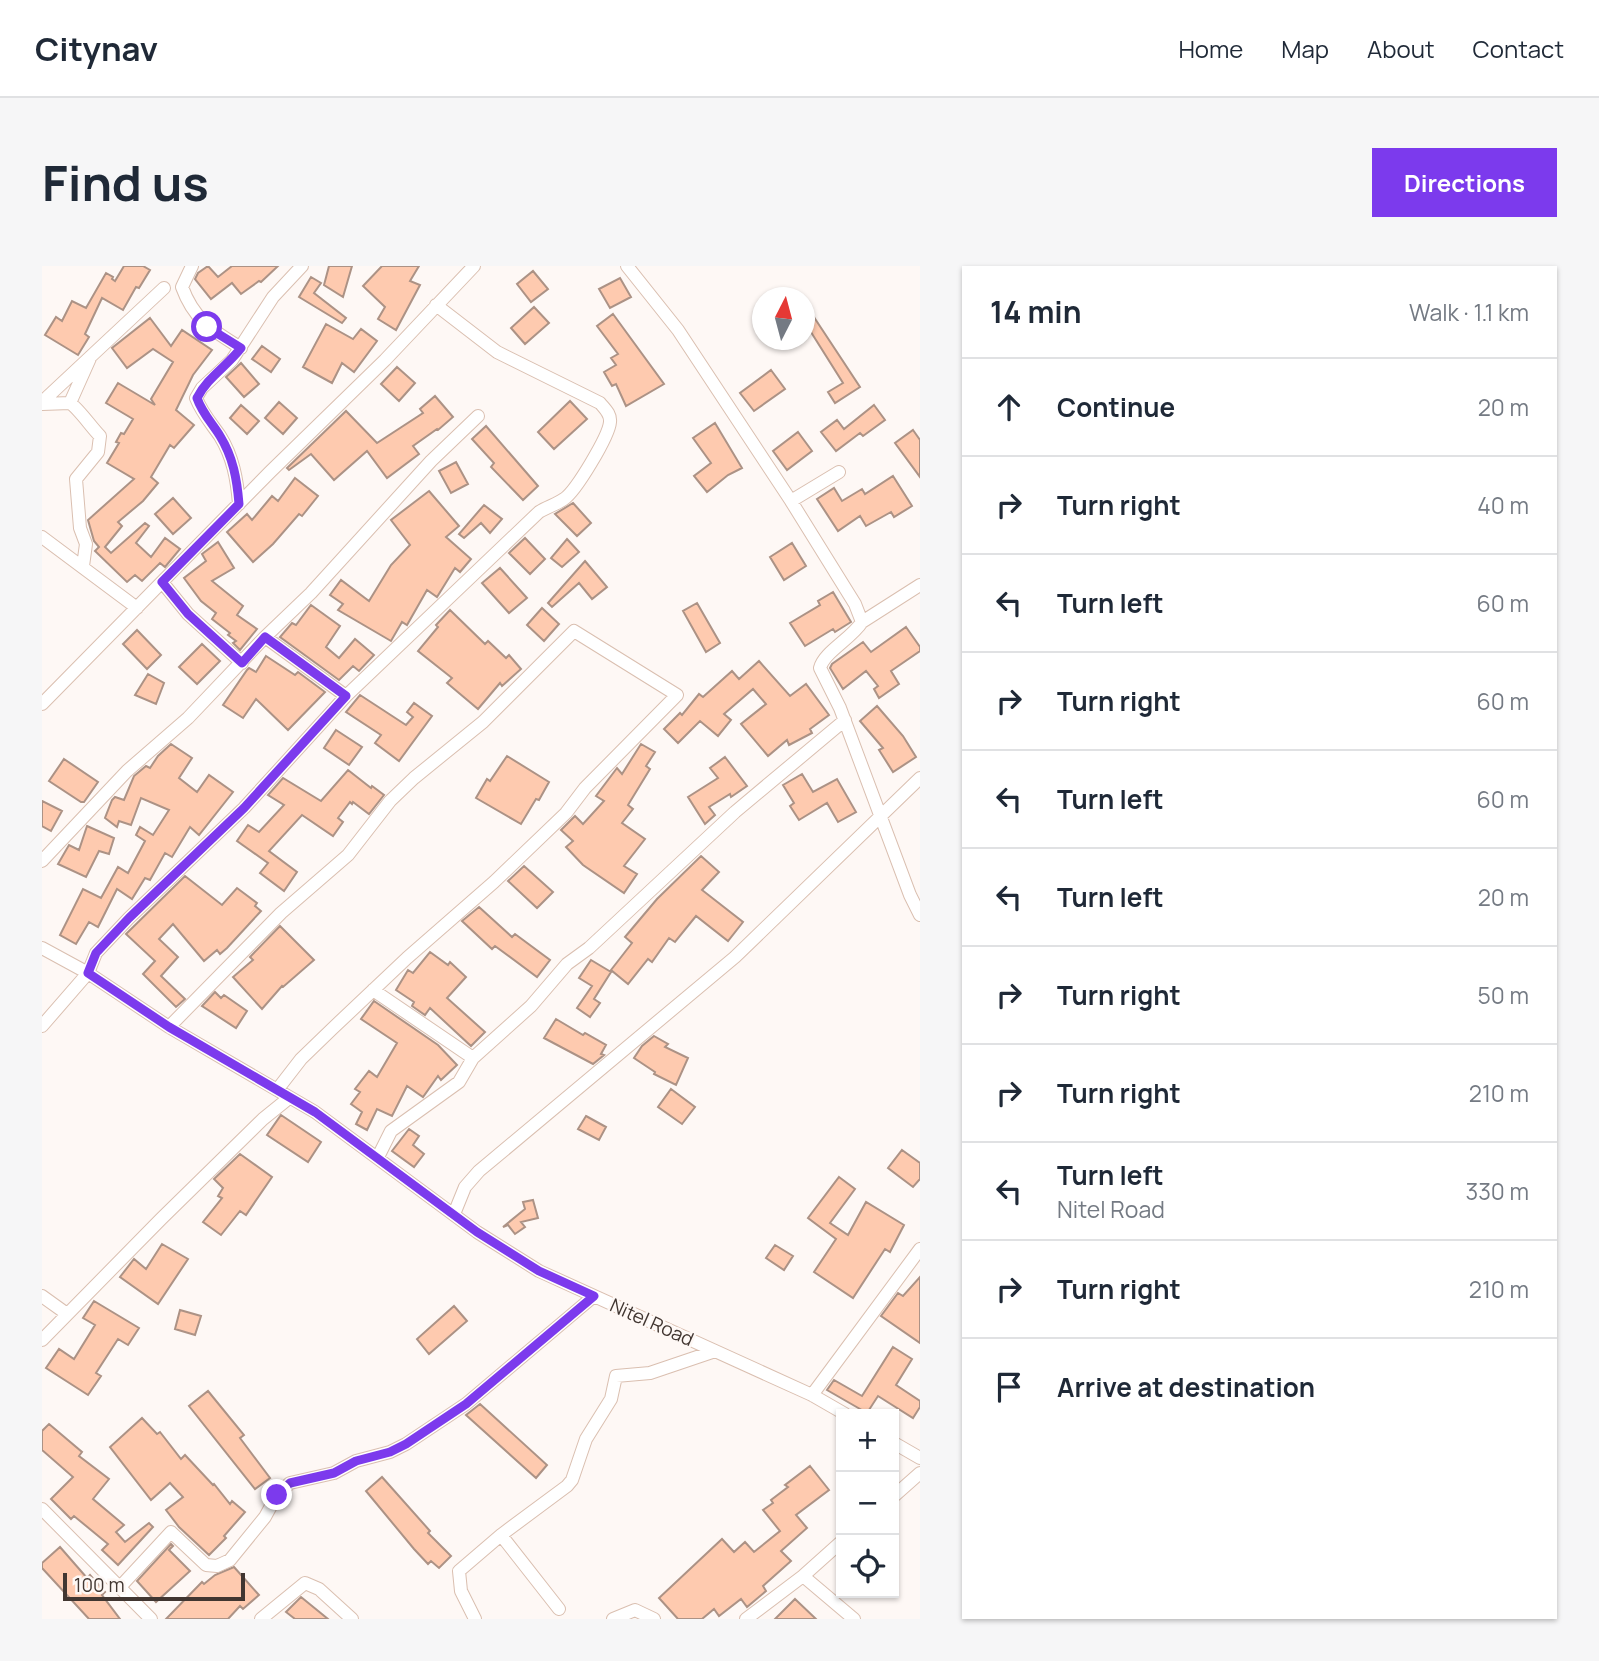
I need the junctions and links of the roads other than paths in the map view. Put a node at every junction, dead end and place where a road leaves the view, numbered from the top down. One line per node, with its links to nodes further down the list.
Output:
1 (192, 266): 7 (street)
2 (302, 266): 7 (street)
3 (474, 266): 6 (street)
4 (627, 266): 13 (street)
5 (164, 288): 8 (street)
6 (436, 305): 14 (street); 23 (street)
7 (241, 348): 14 (street)
8 (91, 356): 9 (street); 10 (street)
9 (42, 403): 10 (street)
10 (70, 403): 16 (street)
11 (478, 416): 21 (street)
12 (839, 472): 13 (street)
13 (791, 501): 20 (street)
14 (239, 504): 17 (street)
15 (42, 537): 16 (street)
16 (83, 566): 19 (street)
17 (162, 582): 19 (street); 22 (street)
18 (920, 585): 20 (street)
19 (137, 608): 24 (street)
20 (862, 622): 25 (street)
21 (265, 637): 22 (street); 23 (street)
22 (242, 663): 28 (street)
23 (346, 696): 31 (street)
24 (42, 704)
25 (845, 720): 27 (street); 35 (street)
26 (920, 778): 27 (street)
27 (881, 816): 29 (street); 39 (street)
28 (42, 861)
29 (920, 915)
30 (42, 948): 31 (street, Nitel Road)
31 (88, 973): 33 (street); 34 (street, Nitel Road)
32 (373, 989): 34 (street); 35 (street); 36 (street)
33 (42, 1026)
34 (169, 1027): 36 (street, Nitel Road)
35 (473, 1058): 38 (street)
36 (277, 1090): 37 (street, Nitel Road)
37 (289, 1098): 38 (street, Nitel Road); 43 (street)
38 (378, 1157): 39 (street, Nitel Road)
39 (454, 1214): 42 (street, Nitel Road)
40 (920, 1249): 46 (street)
41 (42, 1296): 43 (street)
42 (594, 1296): 45 (street, Nitel Road); 56 (street)
43 (67, 1314): 44 (street)
44 (42, 1340)
45 (715, 1351): 46 (street, Nitel Road); 53 (street)
46 (811, 1395): 47 (street, Nitel Road)
47 (836, 1409)
48 (899, 1446): 49 (street)
49 (920, 1458)
50 (920, 1474): 51 (street)
51 (899, 1492)
52 (42, 1509): 56 (street)
53 (501, 1535): 57 (street); 61 (street)
54 (836, 1546): 55 (street)
55 (803, 1576): 64 (street); 65 (street)
56 (120, 1587): 58 (street)
57 (559, 1609)
58 (151, 1619)
59 (261, 1619): 60 (street)
60 (352, 1619)
61 (475, 1619)
62 (613, 1619): 63 (street)
63 (654, 1619)
64 (747, 1619)
65 (854, 1619)

